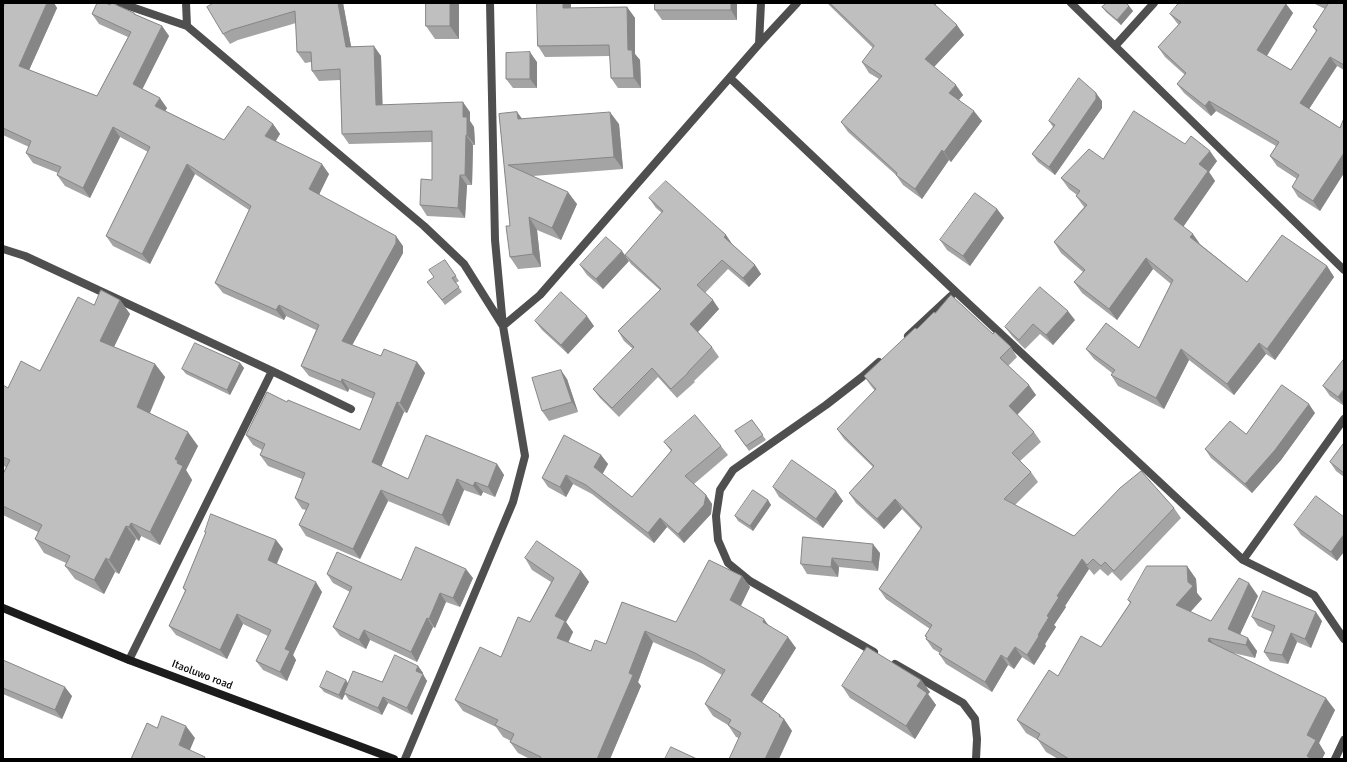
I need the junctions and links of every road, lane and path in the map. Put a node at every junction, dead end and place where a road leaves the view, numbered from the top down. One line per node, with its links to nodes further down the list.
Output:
1 (120, 3): 8 (street)
2 (186, 3): 8 (street)
3 (490, 3): 15 (street)
4 (761, 3): 9 (street)
5 (797, 3): 9 (street)
6 (1071, 3): 10 (street)
7 (1154, 3): 10 (street)
8 (187, 26): 15 (street)
9 (759, 44): 11 (street)
10 (1116, 45): 13 (street)
11 (730, 78): 14 (street); 15 (street)
12 (3, 249): 18 (street)
13 (1344, 270)
14 (956, 292): 16 (street); 21 (street)
15 (503, 326): 27 (street)
16 (903, 340)
17 (886, 356): 28 (street)
18 (272, 371): 19 (street); 24 (street)
19 (351, 409)
20 (1344, 419): 21 (street)
21 (1244, 560): 23 (street)
22 (3, 608): 24 (street, Itaoluwo road)
23 (1344, 640)
24 (129, 660): 26 (street, Itaoluwo road)
25 (1344, 740): 29 (street)
26 (394, 759)
27 (405, 759)
28 (976, 759)
29 (1335, 759)

